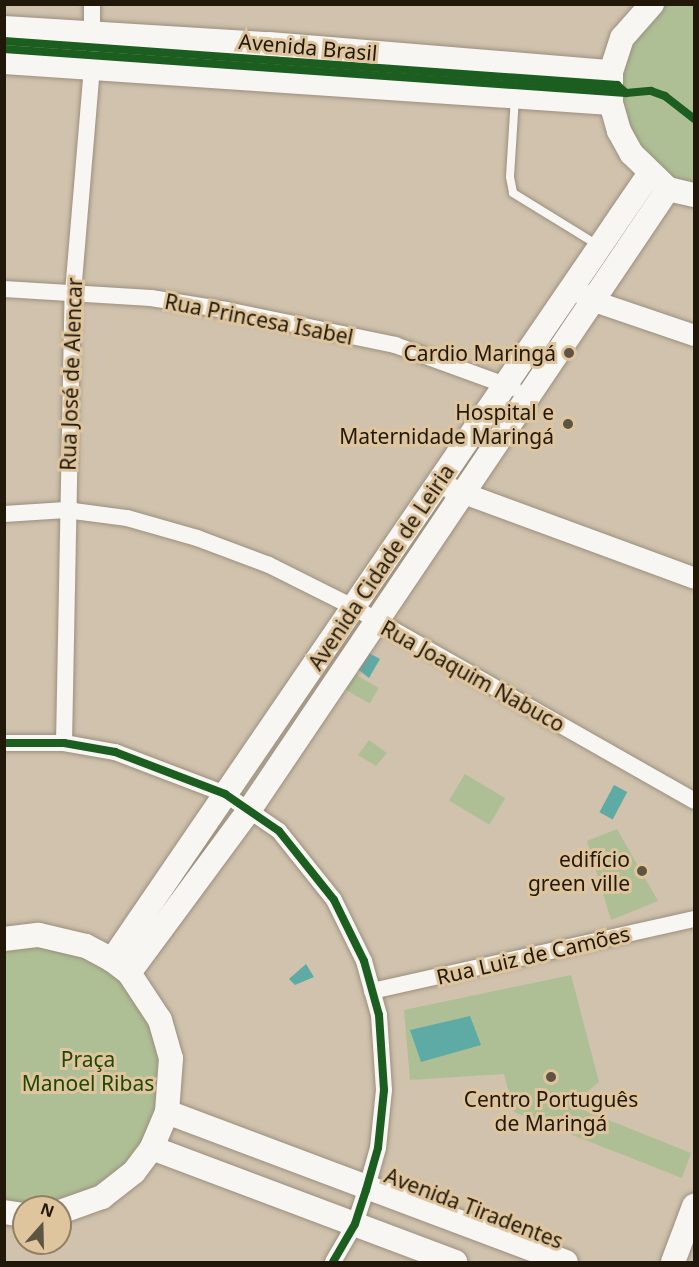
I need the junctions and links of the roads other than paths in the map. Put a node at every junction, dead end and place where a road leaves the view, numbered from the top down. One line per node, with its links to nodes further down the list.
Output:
1 (92, 4): 4 (street, Rua José de Alencar)
2 (652, 4): 7 (main road)
3 (4, 28): 4 (main road, Avenida Brasil)
4 (90, 32): 6 (street, Rua José de Alencar); 7 (main road, Avenida Brasil)
5 (4, 62): 6 (main road, Avenida Brasil)
6 (92, 65): 8 (main road, Avenida Brasil); 16 (street, Rua José de Alencar)
7 (611, 72): 9 (main road)
8 (515, 97): 9 (main road, Avenida Brasil); 13 (lane)
9 (611, 103): 10 (main road)
10 (650, 173): 11 (main road); 13 (main road, Avenida Cidade de Leiria)
11 (668, 189): 12 (main road); 17 (main road, Avenida Cidade de Leiria)
12 (694, 195)
13 (600, 246): 14 (main road, Avenida Cidade de Leiria)
14 (572, 287): 17 (street); 19 (main road, Avenida Cidade de Leiria)
15 (4, 290): 16 (street, Rua Princesa Isabel)
16 (73, 293): 19 (street, Rua Princesa Isabel); 23 (street, Rua José de Alencar)
17 (594, 301): 18 (street); 20 (main road, Avenida Cidade de Leiria)
18 (694, 335)
19 (507, 383): 20 (street); 21 (main road, Avenida Cidade de Leiria)
20 (525, 398): 22 (main road, Avenida Cidade de Leiria)
21 (438, 483): 22 (street); 26 (main road, Avenida Cidade de Leiria)
22 (462, 493): 25 (street); 27 (main road, Avenida Cidade de Leiria)
23 (66, 510): 24 (street, Rua Joaquim Nabuco); 26 (street, Rua Joaquim Nabuco); 29 (street, Rua José de Alencar)
24 (4, 514)
25 (694, 578)
26 (353, 607): 27 (street, Rua Joaquim Nabuco); 30 (main road, Avenida Cidade de Leiria)
27 (377, 622): 31 (street, Rua Joaquim Nabuco); 32 (main road, Avenida Cidade de Leiria)
28 (4, 743): 29 (street)
29 (64, 743): 30 (street)
30 (225, 794): 32 (street); 35 (main road, Avenida Cidade de Leiria)
31 (694, 801)
32 (250, 809): 35 (main road, Avenida Cidade de Leiria); 36 (street)
33 (694, 919): 36 (street, Rua Luiz de Camões)
34 (4, 939): 35 (main road)
35 (120, 967): 37 (main road)
36 (372, 991): 39 (street)
37 (167, 1112): 38 (main road); 39 (main road, Avenida Tiradentes)
38 (152, 1148): 41 (main road); 42 (main road)
39 (367, 1187): 42 (street); 45 (main road, Avenida Tiradentes)
40 (694, 1206): 46 (main road)
41 (72, 1208)
42 (355, 1224): 43 (street); 44 (main road)
43 (333, 1263)
44 (455, 1263)
45 (567, 1263)
46 (673, 1263)

